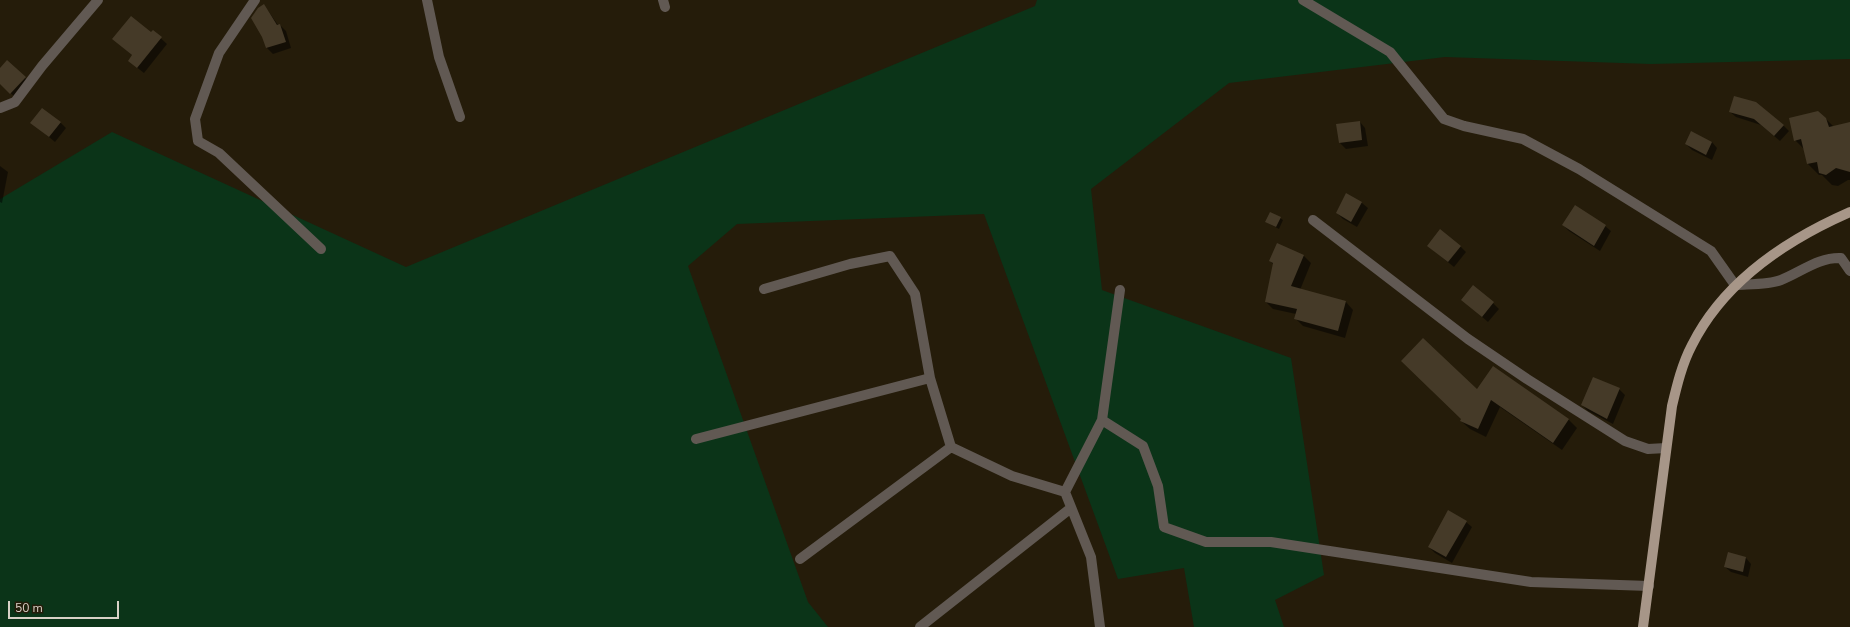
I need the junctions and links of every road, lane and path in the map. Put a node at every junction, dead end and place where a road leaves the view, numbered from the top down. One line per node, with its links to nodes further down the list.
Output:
1 (98, 0): 5 (street)
2 (255, 0): 9 (street)
3 (427, 0): 6 (street)
4 (1303, 0): 11 (street)
5 (0, 108)
6 (460, 117)
7 (1850, 212): 11 (main road)
8 (1313, 220): 18 (street)
9 (321, 249)
10 (1850, 271): 11 (street)
11 (1735, 285): 18 (main road)
12 (764, 289): 14 (street)
13 (1120, 290): 15 (street)
14 (930, 378): 16 (street); 17 (street)
15 (1102, 420): 19 (street); 22 (street)
16 (696, 439)
17 (951, 447): 19 (street); 21 (street)
18 (1666, 448): 22 (main road)
19 (1065, 492): 20 (street)
20 (1071, 508): 23 (street); 24 (street)
21 (800, 560)
22 (1648, 586): 25 (main road)
23 (920, 627)
24 (1100, 627)
25 (1643, 627)

